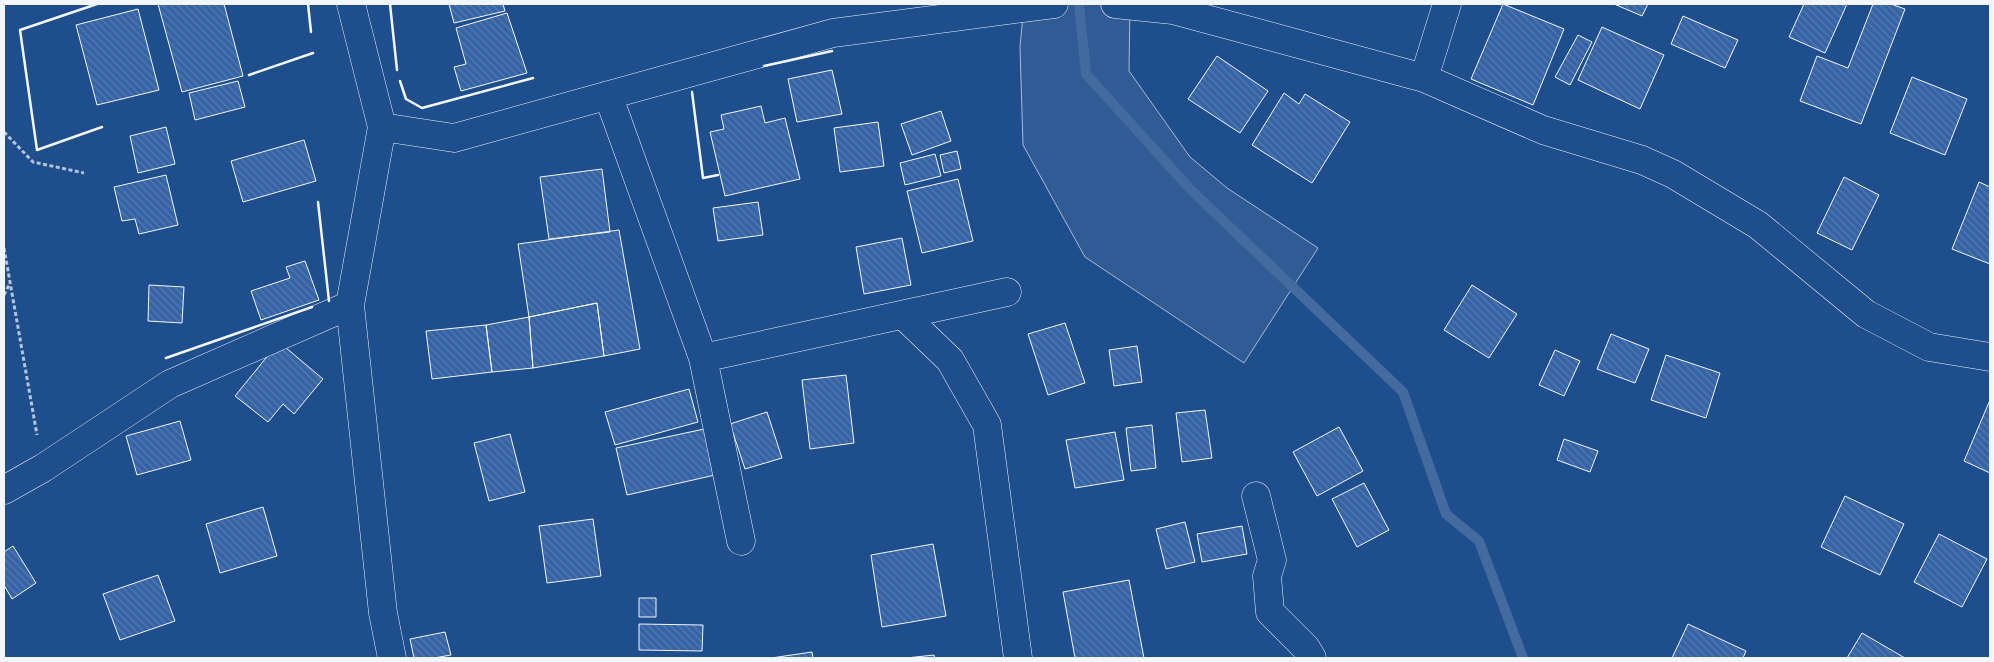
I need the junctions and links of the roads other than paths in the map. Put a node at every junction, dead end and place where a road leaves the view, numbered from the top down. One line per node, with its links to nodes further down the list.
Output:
1 (351, 4): 7 (street)
2 (1054, 4): 6 (street)
3 (1115, 4): 5 (street)
4 (1447, 4): 5 (street)
5 (1424, 78): 11 (street)
6 (608, 95): 7 (street); 12 (street)
7 (382, 127): 9 (street)
8 (1006, 292): 10 (street)
9 (350, 305): 13 (street); 18 (street)
10 (903, 315): 12 (street); 19 (street)
11 (1990, 357)
12 (703, 358): 15 (street)
13 (4, 490)
14 (1256, 496): 17 (street)
15 (741, 541)
16 (1252, 547): 17 (street)
17 (1269, 569): 20 (street)
18 (392, 658)
19 (1018, 658)
20 (1312, 658)

